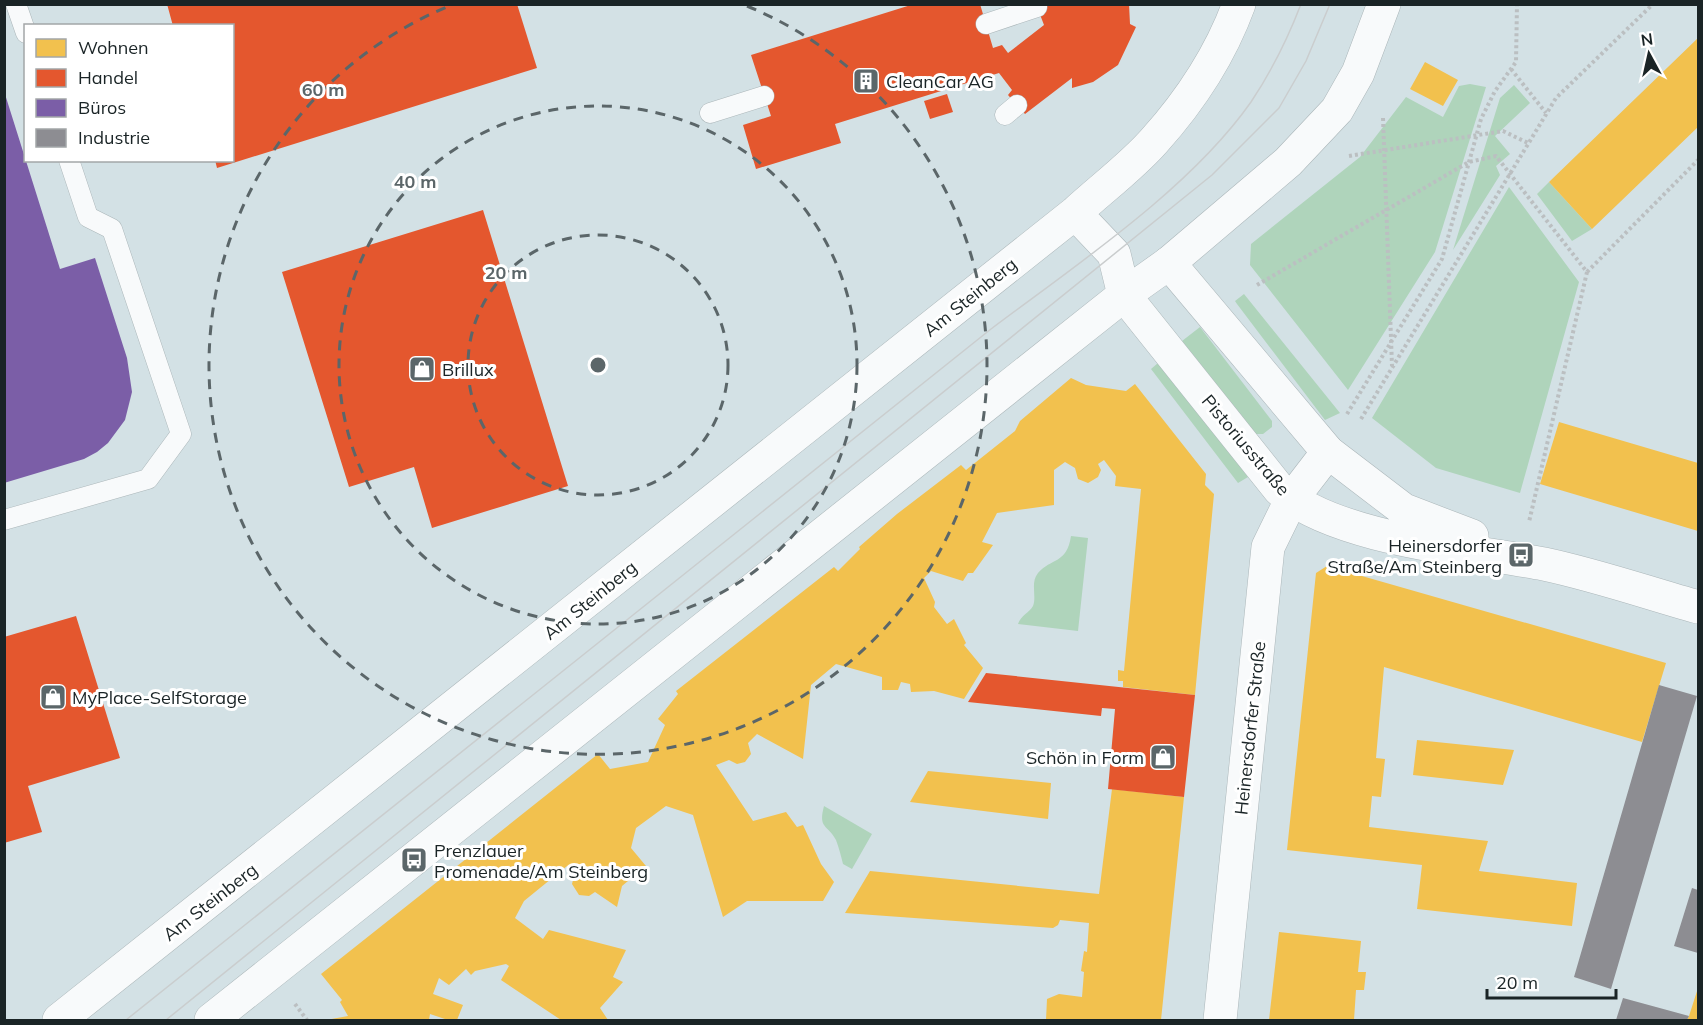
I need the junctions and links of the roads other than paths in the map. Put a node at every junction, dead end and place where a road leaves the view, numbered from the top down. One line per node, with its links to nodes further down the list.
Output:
1 (16, 4): 6 (lane)
2 (1239, 4): 10 (main road, Am Steinberg)
3 (1384, 4): 12 (main road)
4 (1037, 8): 5 (lane)
5 (986, 24)
6 (24, 27)
7 (764, 96): 8 (lane)
8 (710, 113)
9 (70, 162): 16 (lane)
10 (1075, 213): 11 (main road); 19 (main road, Am Steinberg)
11 (1114, 254): 12 (main road); 13 (main road)
12 (1169, 263): 13 (main road); 14 (main road, Pistoriusstraße)
13 (1124, 295): 15 (main road, Pistoriusstraße); 20 (main road)
14 (1328, 452): 15 (main road, Heinersdorfer Straße); 17 (main road, Pistoriusstraße)
15 (1291, 500): 17 (main road, Pistoriusstraße); 21 (main road, Heinersdorfer Straße)
16 (4, 520)
17 (1547, 565): 18 (main road, Pistoriusstraße)
18 (1698, 608)
19 (59, 1020)
20 (211, 1020)
21 (1220, 1020)

